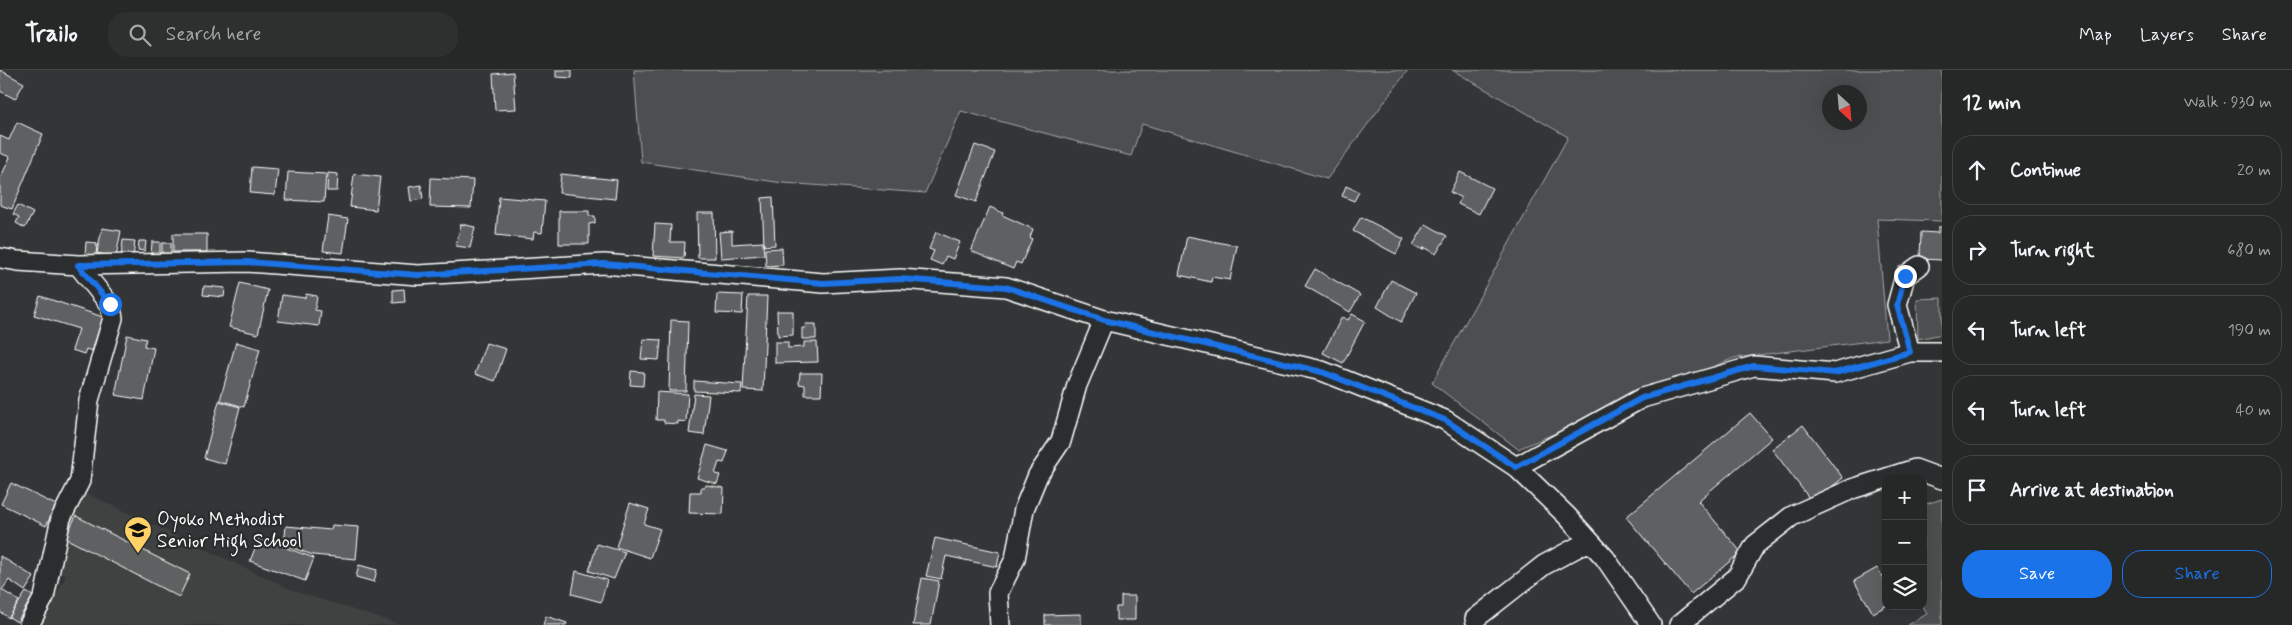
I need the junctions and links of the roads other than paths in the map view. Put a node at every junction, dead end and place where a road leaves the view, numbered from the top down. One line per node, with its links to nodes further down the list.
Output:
1 (0, 258): 2 (street)
2 (78, 265): 4 (street); 11 (street)
3 (1919, 266): 5 (street)
4 (1104, 320): 7 (street); 12 (street)
5 (1910, 352): 6 (street); 7 (street)
6 (1942, 352)
7 (1516, 467): 9 (street)
8 (1942, 479): 14 (street)
9 (1589, 541): 10 (street); 13 (street)
10 (1474, 619)
11 (30, 625)
12 (1000, 625)
13 (1651, 625)
14 (1679, 625)

